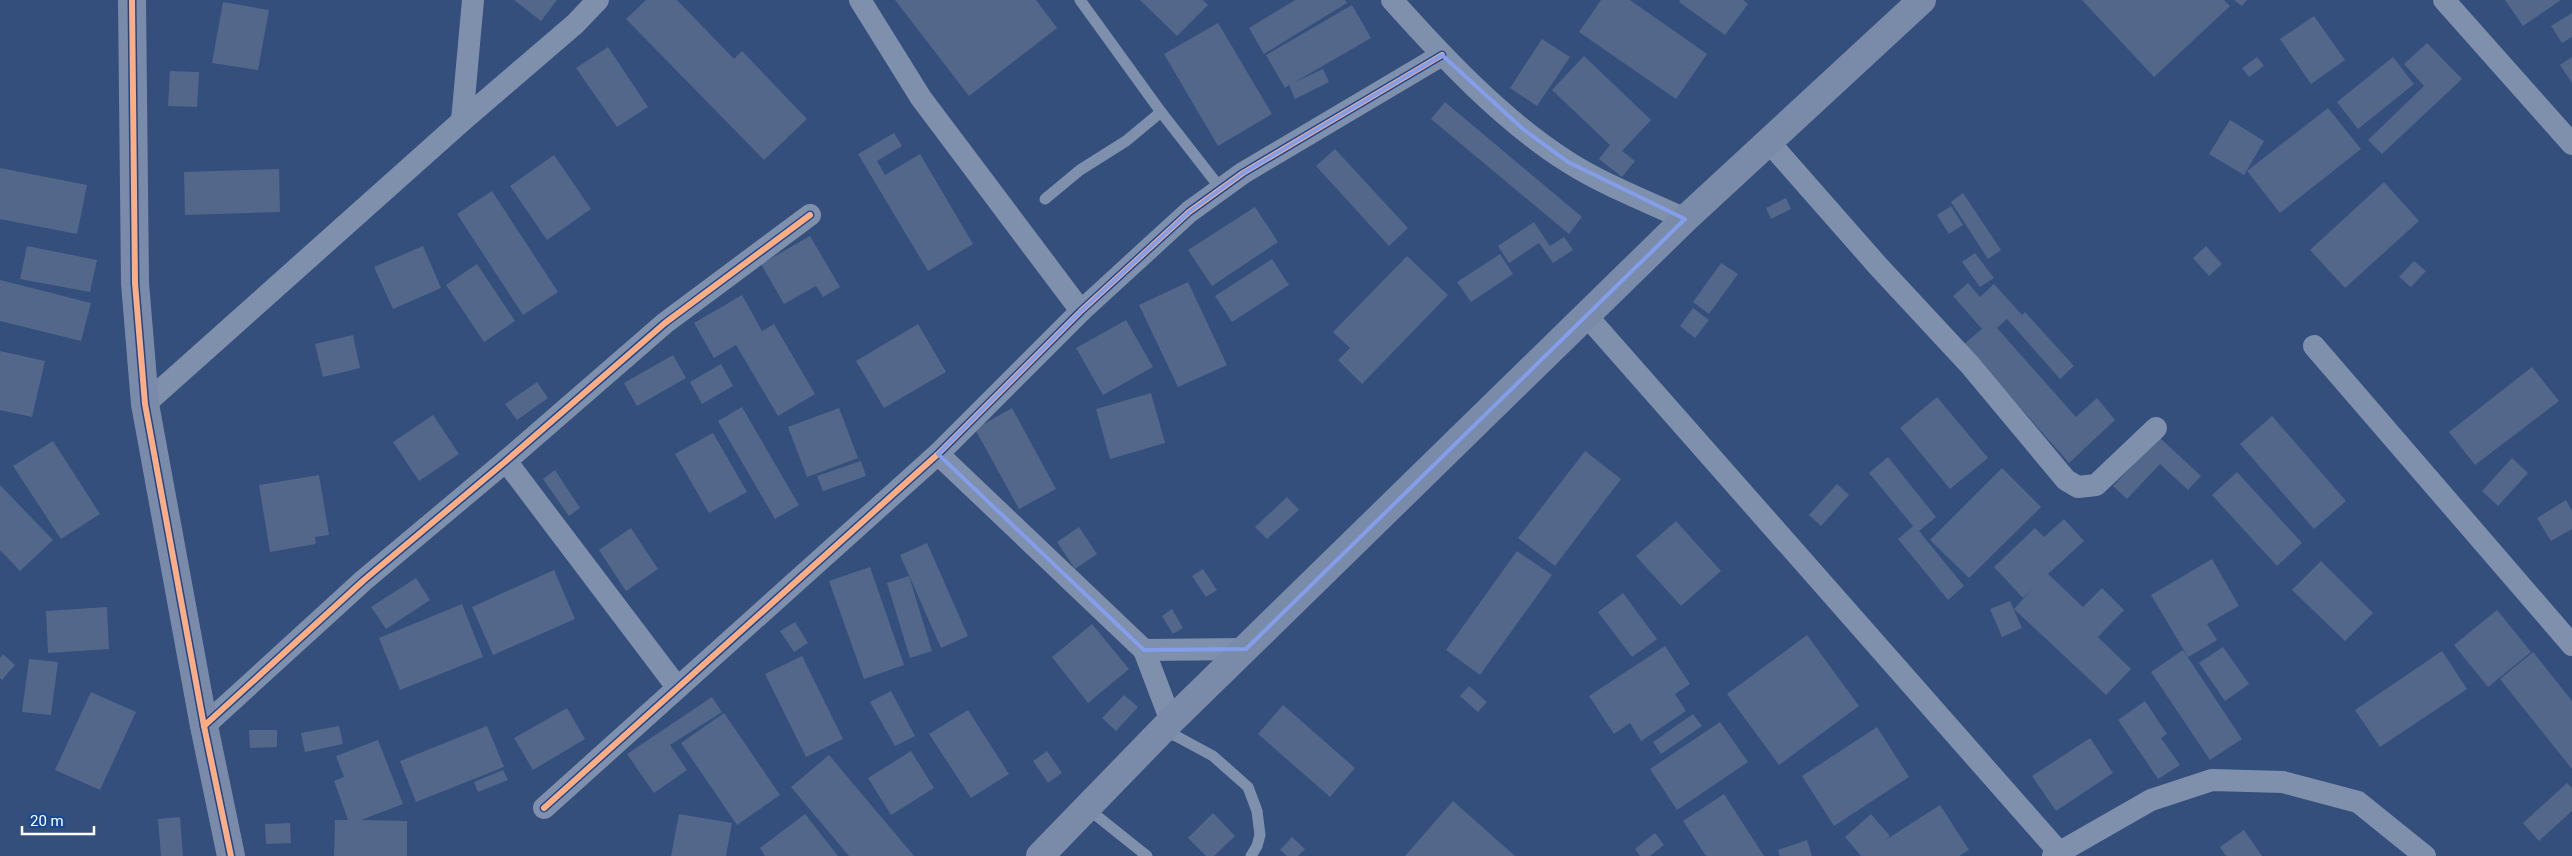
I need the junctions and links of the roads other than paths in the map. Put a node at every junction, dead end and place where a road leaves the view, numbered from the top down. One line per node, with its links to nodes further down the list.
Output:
1 (132, 0): 21 (main road)
2 (473, 0): 11 (street)
3 (598, 0): 11 (street)
4 (860, 0): 18 (street)
5 (1080, 0): 10 (lane)
6 (1392, 0): 9 (street)
7 (1922, 0): 12 (main road)
8 (2444, 0): 13 (street)
9 (1442, 55): 14 (street); 17 (street)
10 (1161, 112): 14 (lane); 15 (lane)
11 (462, 121): 21 (street)
12 (1769, 142): 17 (main road); 22 (street)
13 (2572, 144)
14 (1221, 189): 18 (street)
15 (1045, 199)
16 (810, 215): 24 (street)
17 (1685, 219): 19 (main road)
18 (1081, 311): 23 (street)
19 (1586, 315): 26 (main road); 33 (street)
20 (2314, 346): 25 (street)
21 (145, 404): 29 (main road)
22 (2156, 428)
23 (938, 454): 27 (street); 28 (street)
24 (506, 461): 28 (street); 29 (street)
25 (2572, 645)
26 (1246, 649): 27 (street); 30 (main road)
27 (1144, 650): 30 (street)
28 (678, 687): 31 (street)
29 (204, 726): 34 (main road)
30 (1166, 726): 32 (main road); 37 (lane)
31 (544, 808)
32 (1087, 808): 35 (main road); 36 (lane)
33 (2056, 854): 38 (street)
34 (231, 856)
35 (1040, 856)
36 (1148, 856)
37 (1251, 856)
38 (2425, 856)

